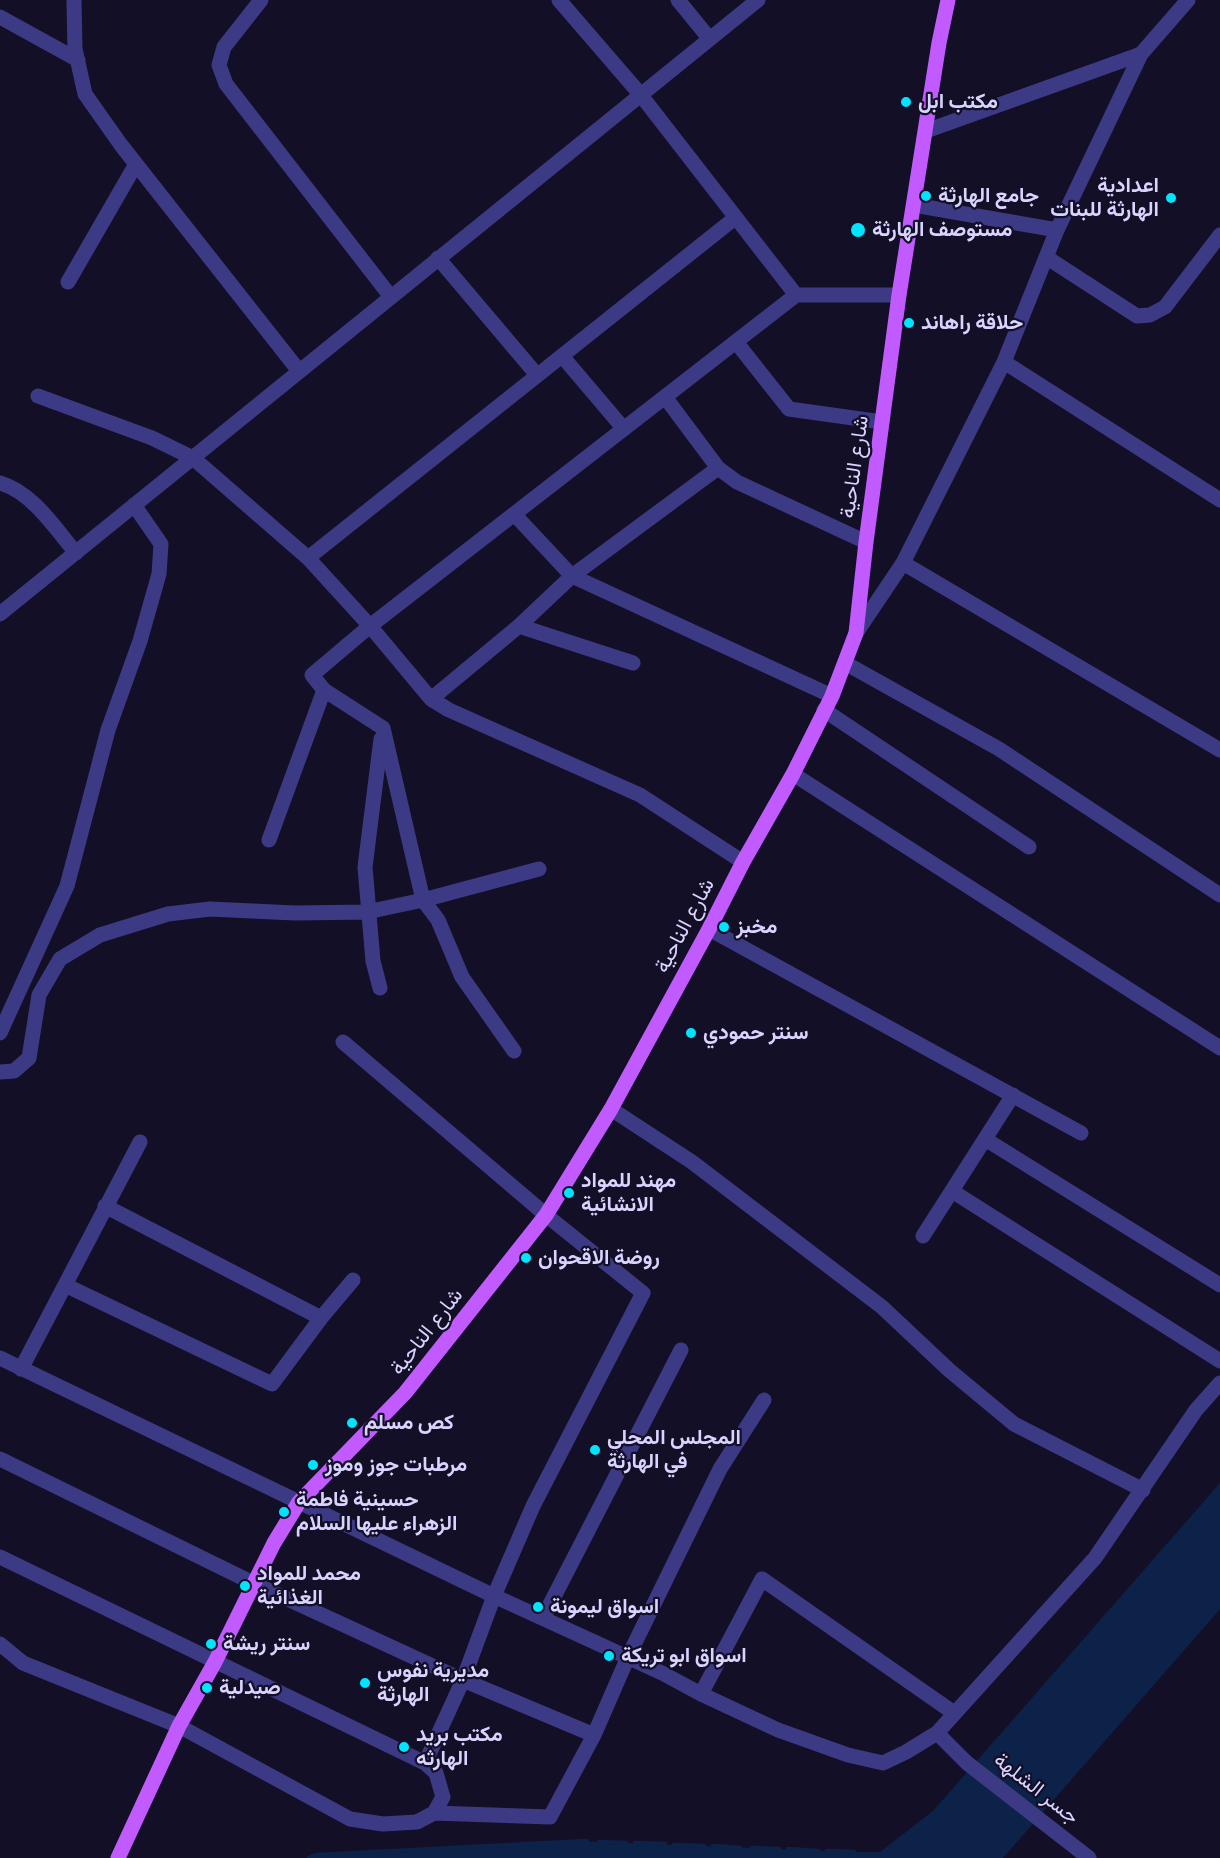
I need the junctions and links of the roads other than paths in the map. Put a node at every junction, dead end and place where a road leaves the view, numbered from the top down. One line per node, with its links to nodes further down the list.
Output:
1 (74, 0): 11 (street)
2 (261, 0): 24 (street)
3 (559, 0): 12 (street)
4 (678, 0): 9 (street)
5 (758, 0): 9 (street)
6 (948, 0): 13 (main road, شارع الناحية)
7 (1188, 0): 10 (street)
8 (0, 17): 11 (street)
9 (709, 38): 12 (street)
10 (1141, 54): 13 (street); 17 (street)
11 (78, 60): 14 (street)
12 (640, 94): 16 (street); 20 (street)
13 (926, 132): 15 (main road, شارع الناحية)
14 (136, 164): 21 (street); 28 (street)
15 (914, 205): 17 (street); 23 (main road, شارع الناحية)
16 (735, 218): 22 (street); 26 (street)
17 (1057, 230): 19 (street)
18 (1220, 235): 19 (street)
19 (1046, 256): 27 (street)
20 (438, 258): 24 (street); 29 (street)
21 (68, 282)
22 (796, 295): 23 (street); 25 (street)
23 (899, 295): 32 (main road, شارع الناحية)
24 (391, 297): 28 (street)
25 (736, 342): 31 (street); 32 (street)
26 (562, 356): 29 (street); 33 (street)
27 (1004, 362): 37 (street); 43 (street)
28 (300, 371): 34 (street)
29 (537, 375): 42 (street)
30 (38, 396): 34 (street)
31 (665, 398): 33 (street); 35 (street)
32 (882, 422): 40 (main road, شارع الناحية)
33 (624, 429): 39 (street)
34 (193, 458): 38 (street); 42 (street)
35 (718, 468): 40 (street); 44 (street)
36 (0, 483): 41 (street)
37 (1220, 500)
38 (134, 505): 41 (street); 67 (street)
39 (514, 514): 44 (street); 46 (street)
40 (866, 542): 48 (main road, شارع الناحية)
41 (76, 553): 45 (street)
42 (308, 558): 46 (street)
43 (903, 563): 48 (street); 56 (street)
44 (572, 576): 47 (street); 52 (street)
45 (0, 614)
46 (370, 626): 51 (street); 53 (street)
47 (519, 626): 49 (street); 53 (street)
48 (856, 633): 50 (main road, شارع الناحية)
49 (633, 663)
50 (845, 663): 52 (main road, شارع الناحية); 62 (street)
51 (324, 690): 55 (street); 58 (street)
52 (832, 696): 54 (main road, شارع الناحية)
53 (431, 699): 60 (street)
54 (824, 710): 57 (main road, شارع الناحية); 59 (street)
55 (382, 728): 63 (street); 64 (street)
56 (1220, 750)
57 (793, 774): 60 (main road, شارع الناحية); 69 (street)
58 (269, 840)
59 (1029, 847)
60 (743, 862): 65 (main road, شارع الناحية)
61 (539, 868): 63 (street)
62 (1220, 895)
63 (423, 900): 64 (street); 70 (street)
64 (367, 912): 66 (street); 71 (street)
65 (709, 928): 72 (street); 73 (main road, شارع الناحية)
66 (380, 988)
67 (0, 1033)
68 (344, 1042): 79 (street)
69 (1220, 1048)
70 (514, 1051)
71 (0, 1072)
72 (1013, 1095): 74 (street); 75 (street)
73 (611, 1109): 79 (main road, شارع الناحية); 92 (street)
74 (1081, 1132)
75 (985, 1139): 77 (street); 83 (street)
76 (140, 1142): 78 (street)
77 (952, 1191): 80 (street); 87 (street)
78 (105, 1206): 82 (street); 84 (street)
79 (546, 1215): 93 (main road, شارع الناحية); 96 (street)
80 (923, 1236)
81 (353, 1280): 84 (street)
82 (65, 1285): 84 (street); 88 (street)
83 (1220, 1285)
84 (321, 1318)
85 (681, 1350): 97 (street)
86 (0, 1358): 88 (street)
87 (1220, 1361)
88 (21, 1369): 93 (street)
89 (1220, 1383): 92 (street)
90 (764, 1400): 99 (street)
91 (0, 1459): 95 (street)
92 (1143, 1490): 103 (street)
93 (299, 1502): 95 (main road, شارع الناحية); 96 (street)
94 (0, 1557): 100 (street)
95 (254, 1583): 100 (main road, شارع الناحية); 101 (street)
96 (494, 1596): 97 (street); 101 (street)
97 (543, 1618): 99 (street)
98 (0, 1644): 104 (street)
99 (628, 1657): 102 (street); 106 (street)
100 (215, 1662): 104 (main road, شارع الناحية); 107 (street)
101 (463, 1680): 106 (street); 107 (street)
102 (701, 1694): 103 (street); 105 (street)
103 (954, 1713): 105 (street)
104 (179, 1726): 108 (street); 110 (main road, شارع الناحية)
105 (937, 1733): 109 (street, جسر الشلهة)
106 (594, 1735): 108 (street)
107 (425, 1763): 108 (street)
108 (434, 1813)
109 (1083, 1854)
110 (118, 1858)

